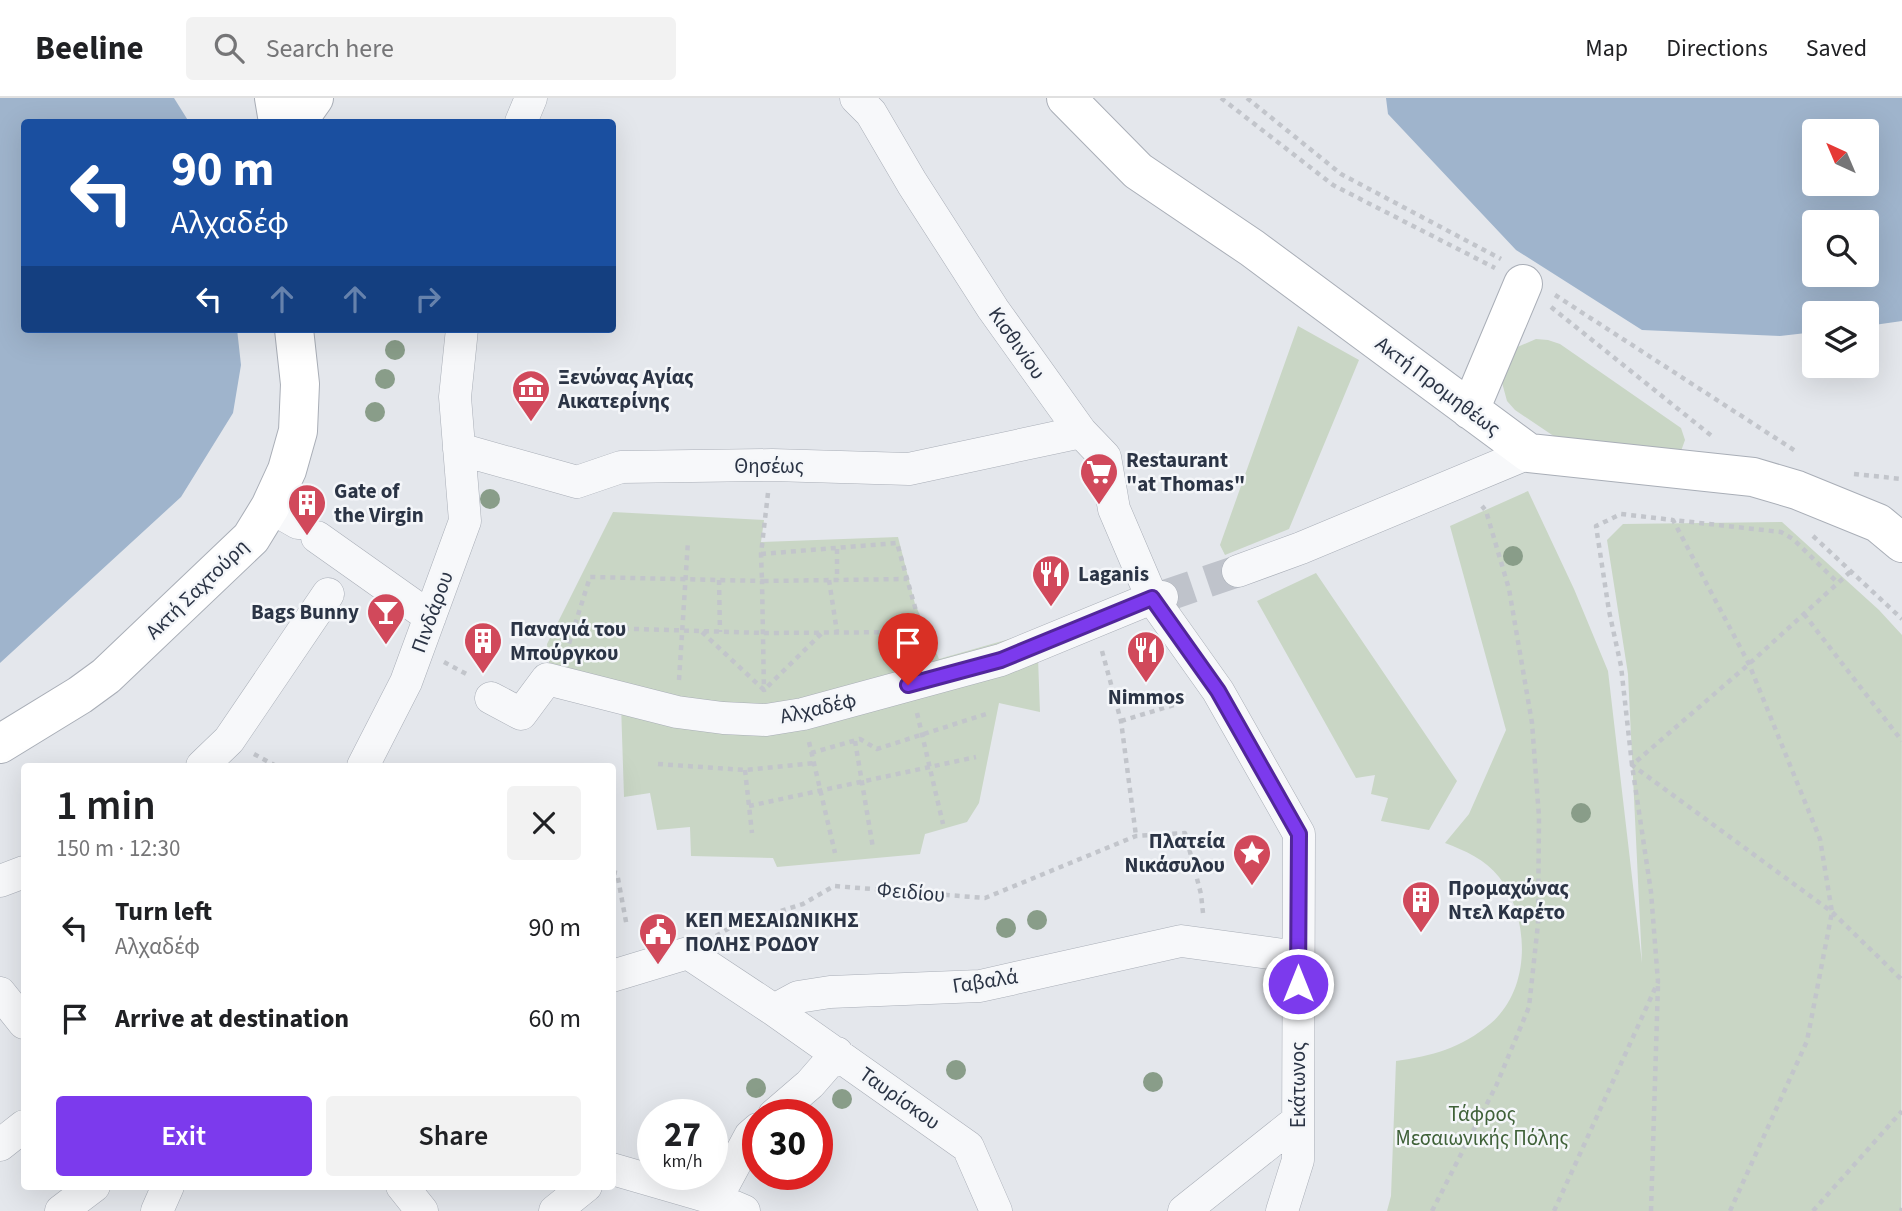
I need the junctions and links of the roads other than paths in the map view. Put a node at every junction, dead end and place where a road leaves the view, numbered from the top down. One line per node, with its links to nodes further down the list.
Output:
1 (274, 98): 6 (main road)
2 (314, 98): 7 (main road)
3 (531, 98): 8 (street)
4 (856, 98): 13 (street, Κισθινίου)
5 (1066, 98): 12 (main road, Ακτή Προμηθέως)
6 (278, 119)
7 (299, 119)
8 (522, 119)
9 (1527, 280): 12 (main road)
10 (294, 333): 16 (main road, Ακτή Σαχτούρη)
11 (462, 333): 14 (street, Πινδάρου)
12 (1470, 410): 15 (main road, Ακτή Προμηθέως)
13 (1082, 432): 14 (street, Θησέως); 20 (street, Κισθινίου)
14 (459, 449): 21 (street, Πινδάρου)
15 (1529, 453): 17 (main road, Ακτή Προμηθέως); 18 (street)
16 (295, 522): 19 (street); 24 (main road, Ακτή Σαχτούρη)
17 (1894, 530)
18 (1238, 571)
19 (337, 579): 21 (street); 25 (street)
20 (1157, 597): 22 (street, Αλχαδέφ); 23 (street, Κισθινίου)
21 (430, 617): 26 (street, Πινδάρου)
22 (485, 689)
23 (1218, 691): 29 (street, Εκάτωνος)
24 (0, 744)
25 (205, 763)
26 (365, 763)
27 (21, 873): 28 (street)
28 (0, 881)
29 (1298, 957): 34 (street, Γαβαλά); 38 (street, Εκάτωνος)
30 (616, 975): 34 (street)
31 (21, 985): 32 (street)
32 (0, 986)
33 (0, 993): 35 (street)
34 (774, 1010): 36 (street, Ταυρίσκου)
35 (21, 1019)
36 (837, 1053): 37 (street); 52 (street, Ταυρίσκου)
37 (793, 1099)
38 (1297, 1121): 53 (street); 54 (street, Εκάτωνος)
39 (21, 1128): 40 (street)
40 (0, 1145)
41 (742, 1164): 47 (street)
42 (616, 1170): 47 (street)
43 (166, 1190): 49 (street)
44 (405, 1190): 50 (street)
45 (581, 1190): 51 (street)
46 (91, 1194): 48 (street)
47 (730, 1205)
48 (61, 1211)
49 (157, 1211)
50 (422, 1211)
51 (555, 1211)
52 (996, 1211)
53 (1184, 1211)
54 (1282, 1211)

